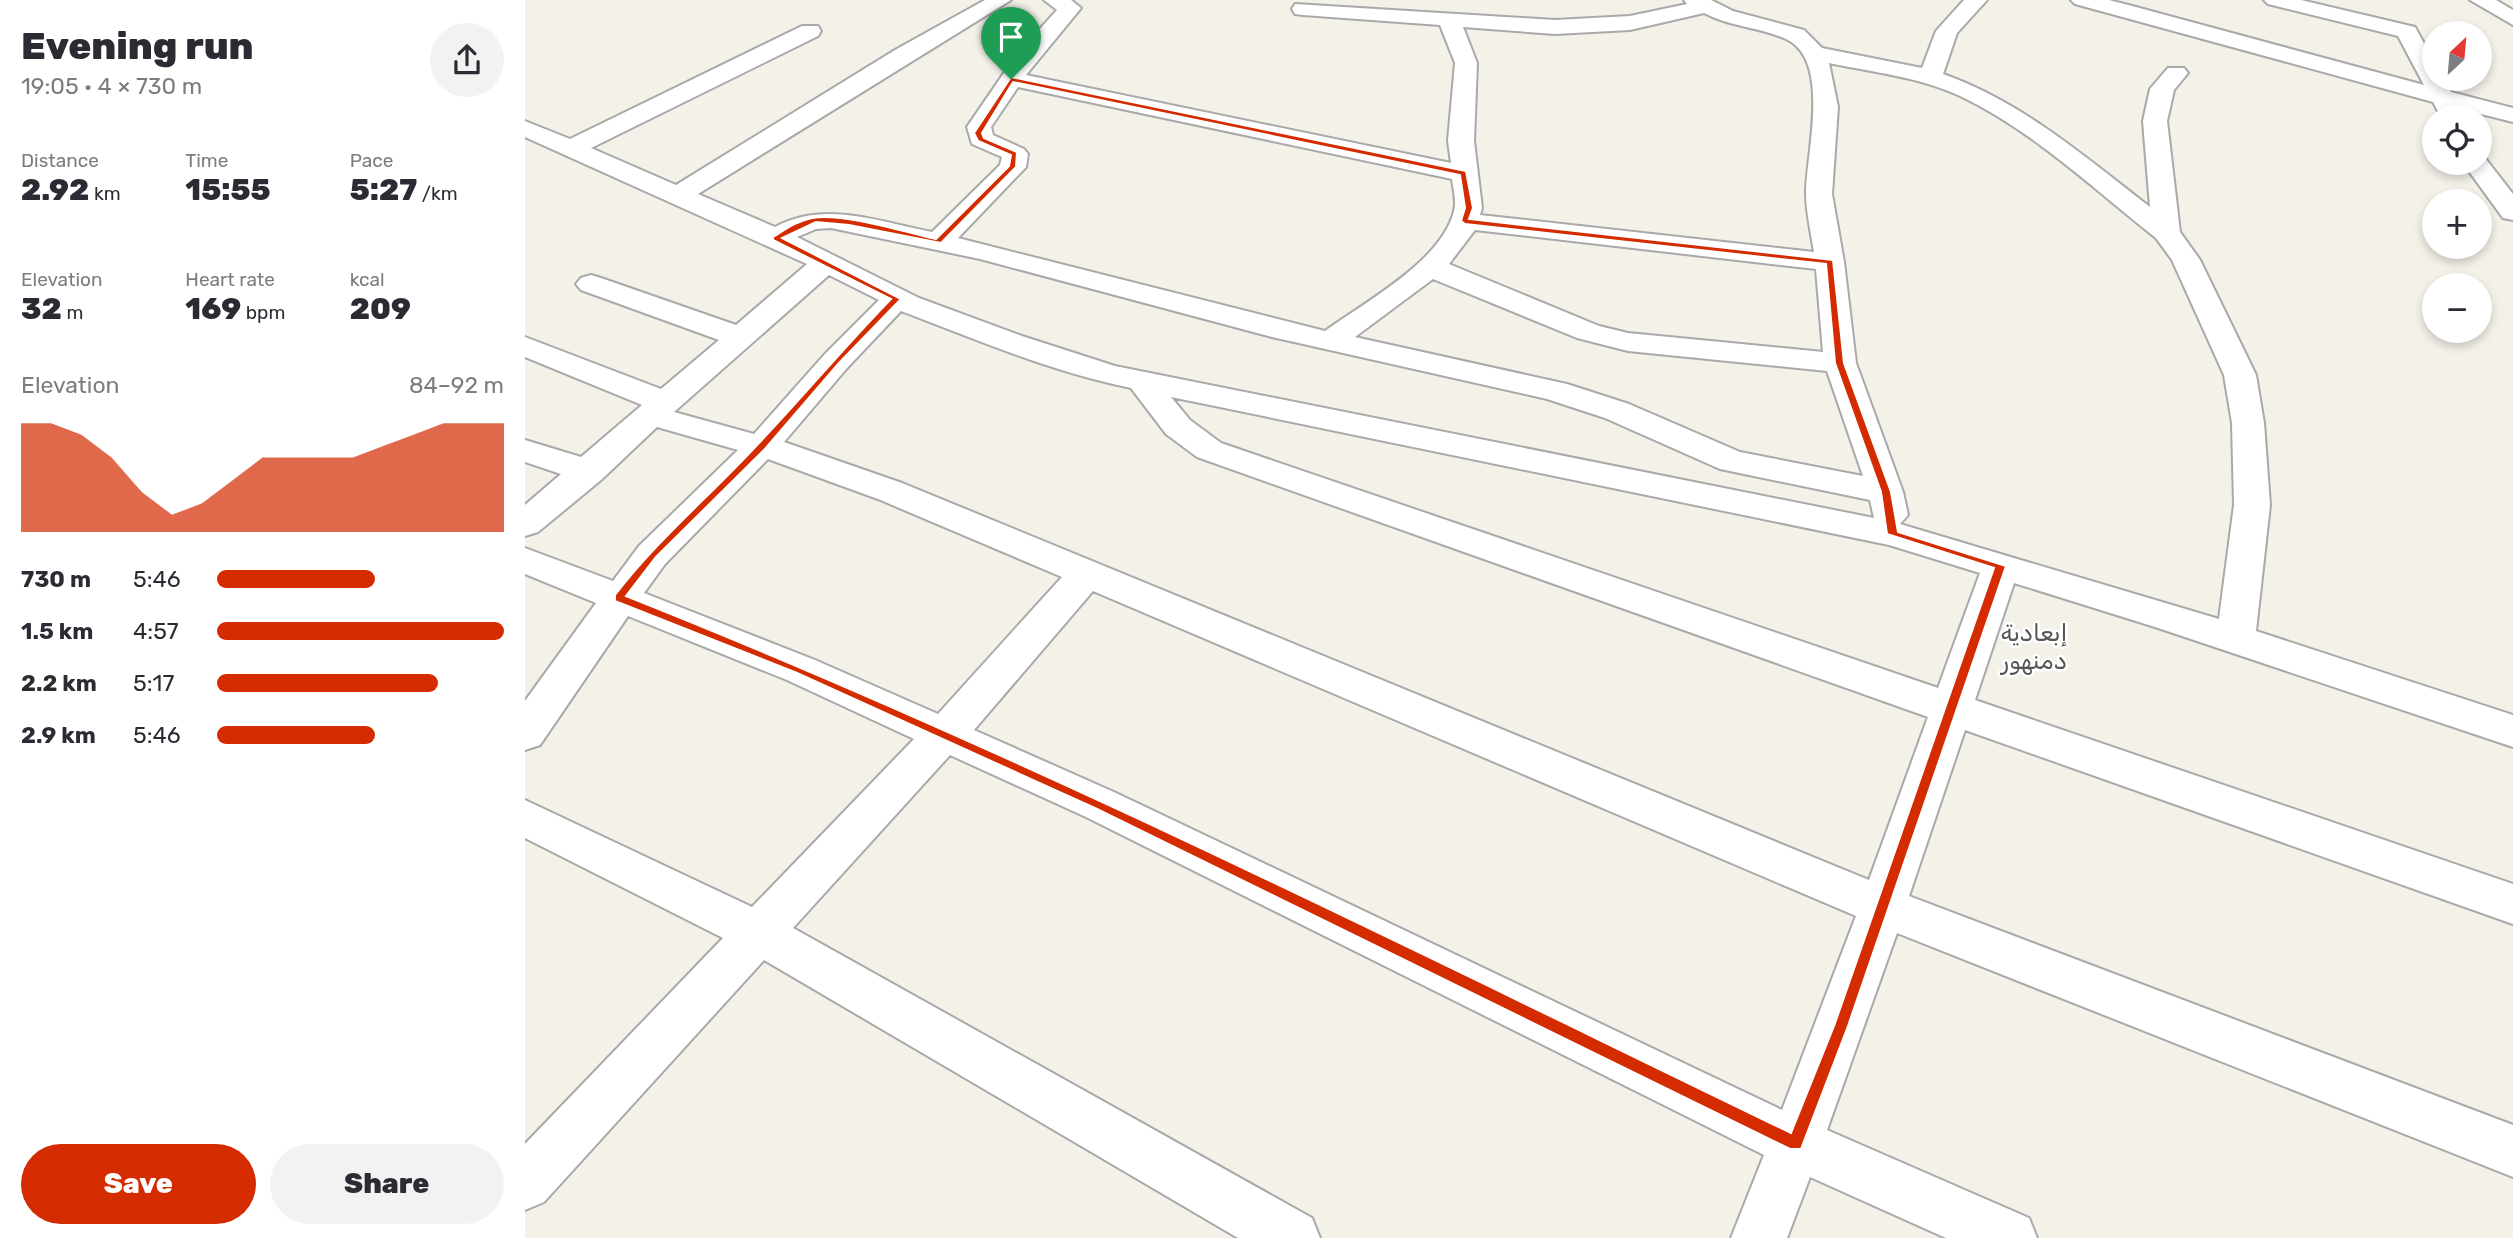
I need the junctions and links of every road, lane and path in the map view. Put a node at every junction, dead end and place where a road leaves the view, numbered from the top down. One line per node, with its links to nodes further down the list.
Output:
1 (1000, 0): 24 (street)
2 (1055, 0): 15 (street)
3 (1976, 0): 14 (street)
4 (2082, 0): 16 (street)
5 (2275, 0): 17 (street)
6 (2481, 0): 9 (street)
7 (1699, 4): 10 (street); 12 (street)
8 (1303, 9): 10 (street)
9 (2513, 19)
10 (1449, 20): 22 (street)
11 (810, 31): 21 (street)
12 (1814, 53): 14 (street); 30 (street)
13 (2176, 73): 27 (street)
14 (1930, 77): 27 (street)
15 (1011, 79): 22 (street); 29 (street)
16 (2438, 105)
17 (2447, 105)
18 (2492, 113): 19 (street)
19 (2513, 115)
20 (525, 128): 21 (street)
21 (571, 148): 24 (street)
22 (1463, 173): 26 (street)
23 (2485, 175): 25 (street)
24 (678, 195): 28 (street)
25 (2513, 212)
26 (1465, 221): 30 (street); 32 (street)
27 (2166, 232): 51 (street)
28 (776, 238): 29 (street); 31 (street)
29 (938, 242): 36 (street)
30 (1830, 262): 38 (street)
31 (826, 263): 34 (street); 35 (street)
32 (1430, 267): 36 (street); 38 (street)
33 (591, 284): 35 (street)
34 (897, 299): 39 (street); 41 (street)
35 (740, 337): 40 (street)
36 (1330, 341): 44 (street)
37 (525, 346): 40 (street)
38 (1840, 363): 44 (street)
39 (1143, 382): 46 (street); 52 (street)
40 (657, 409): 41 (street); 43 (street)
41 (761, 447): 49 (street); 50 (street)
42 (525, 450): 43 (street)
43 (589, 472): 45 (street)
44 (1886, 492): 46 (street)
45 (525, 524)
46 (1893, 534): 48 (street)
47 (525, 560): 50 (street)
48 (2001, 566): 51 (street); 52 (street)
49 (1086, 574): 55 (street); 58 (street)
50 (619, 598): 54 (street); 55 (street)
51 (2236, 639): 53 (street)
52 (1951, 708): 57 (street); 58 (street)
53 (2513, 731)
54 (525, 734)
55 (945, 734): 59 (street); 60 (street)
56 (525, 818): 59 (street)
57 (2513, 905)
58 (1882, 906): 60 (street); 61 (street)
59 (759, 933): 62 (street); 63 (street)
60 (1795, 1143): 64 (street); 65 (street)
61 (2513, 1151)
62 (525, 1183)
63 (1292, 1238)
64 (1759, 1238)
65 (2009, 1238)

